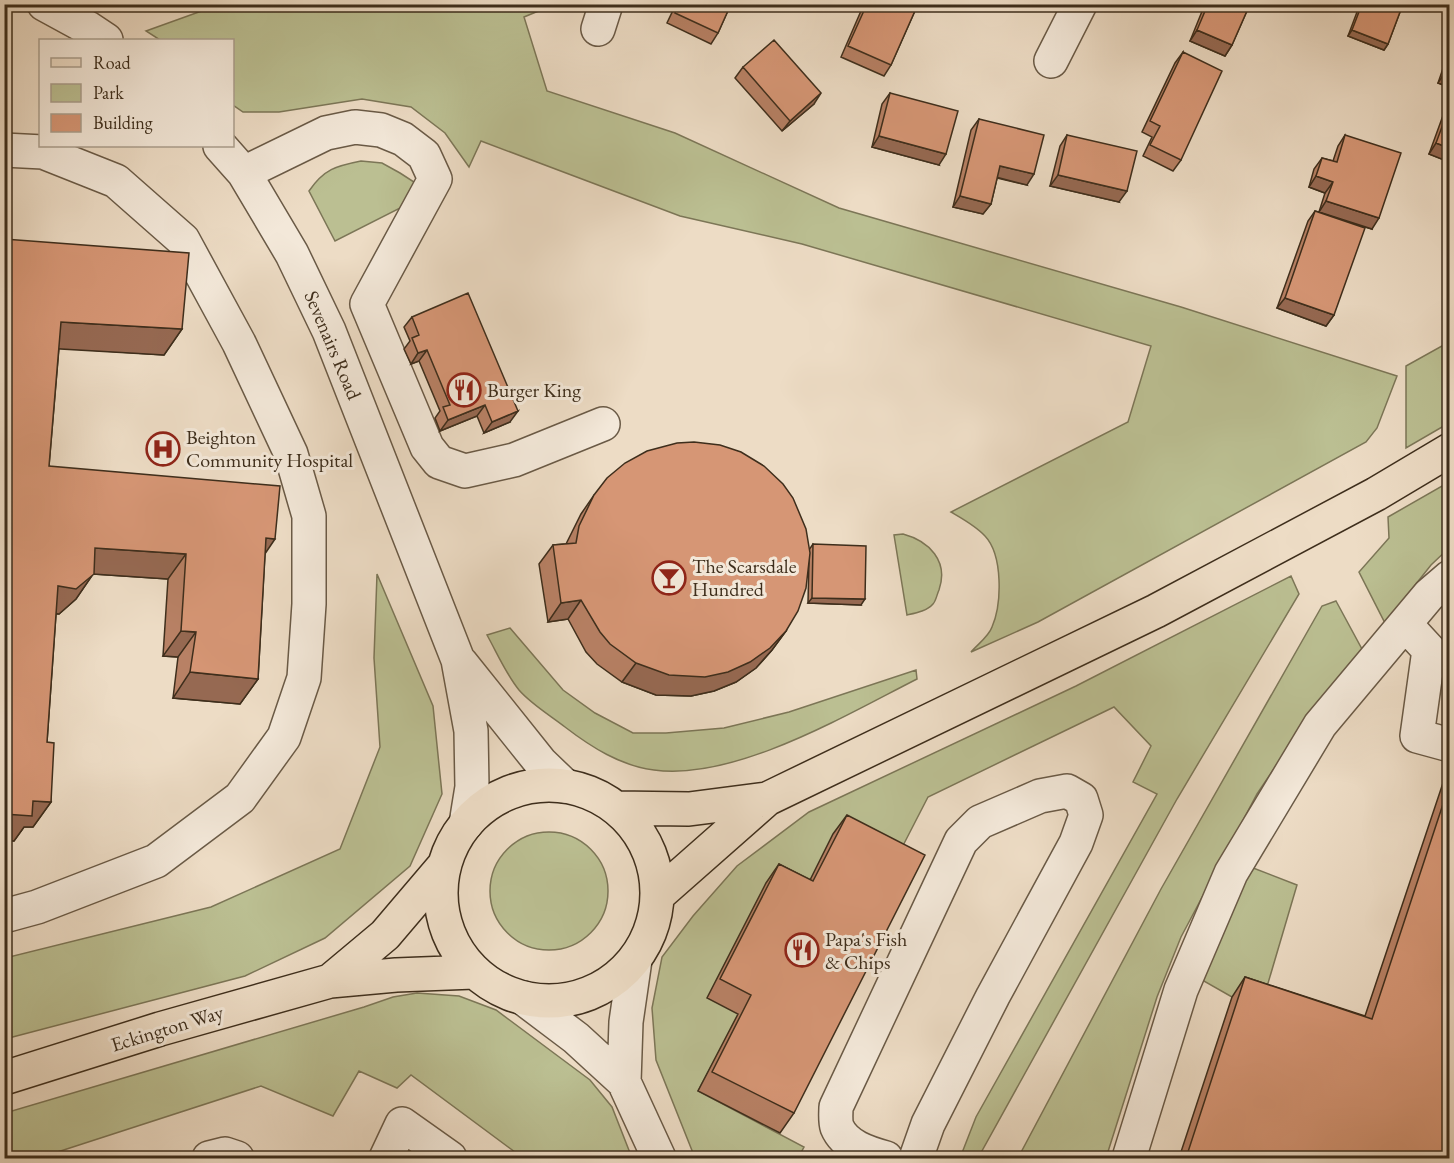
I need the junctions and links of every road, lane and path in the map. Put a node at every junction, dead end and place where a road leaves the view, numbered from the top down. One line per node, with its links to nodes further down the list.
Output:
1 (44, 4): 3 (street)
2 (1080, 4): 4 (street)
3 (104, 39)
4 (1051, 61)
5 (221, 147): 7 (street, Sevenairs Road)
6 (4, 150): 20 (street)
7 (244, 174): 8 (street); 12 (street, Sevenairs Road)
8 (603, 424)
9 (1449, 450): 15 (main road)
10 (1449, 577): 11 (street)
11 (1405, 624): 13 (street); 34 (street)
12 (458, 660): 14 (street, Sevenairs Road); 17 (street, Sevenairs Road)
13 (1449, 745)
14 (565, 786): 16 (main road); 17 (main road)
15 (767, 799): 16 (main road); 19 (main road)
16 (616, 808): 19 (main road)
17 (466, 824): 18 (main road)
18 (442, 868): 22 (main road); 23 (main road, Eckington Way)
19 (657, 896): 21 (main road)
20 (4, 916)
21 (634, 960): 24 (main road); 26 (street)
22 (474, 972): 23 (main road, Eckington Way); 24 (main road)
23 (330, 981): 25 (main road, Eckington Way)
24 (523, 998): 26 (street)
25 (4, 1078)
26 (624, 1082): 31 (street)
27 (209, 1158): 28 (street)
28 (237, 1158)
29 (386, 1158): 30 (street)
30 (450, 1158)
31 (659, 1158)
32 (886, 1158): 33 (street)
33 (916, 1158)
34 (1129, 1158)

